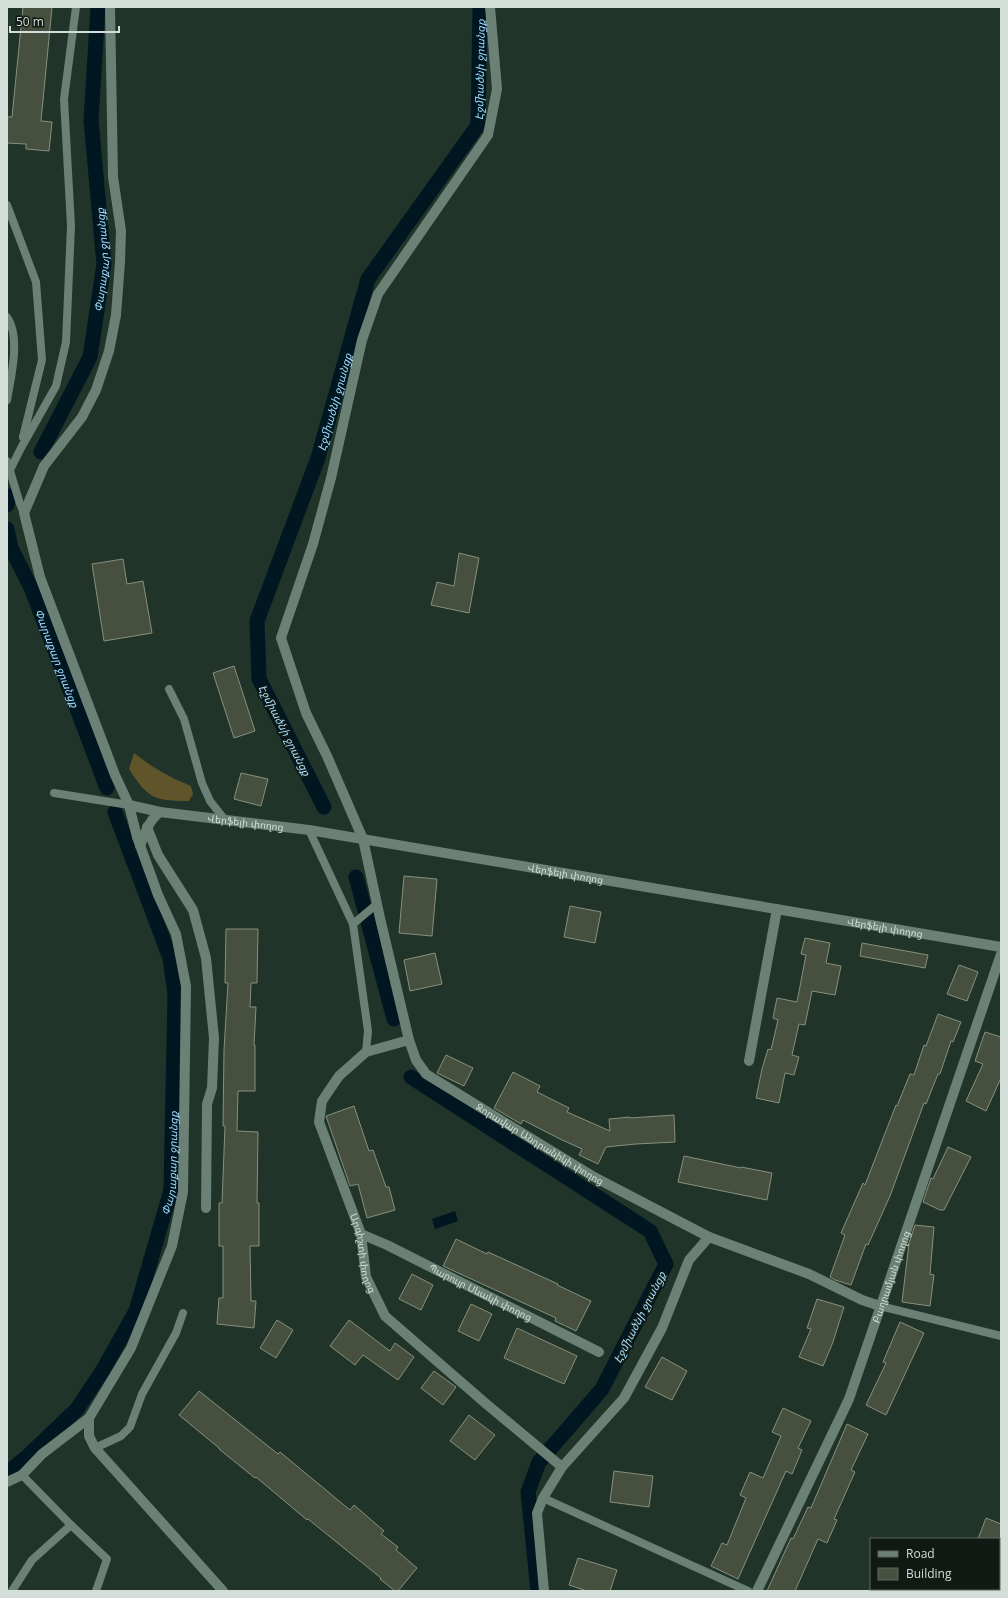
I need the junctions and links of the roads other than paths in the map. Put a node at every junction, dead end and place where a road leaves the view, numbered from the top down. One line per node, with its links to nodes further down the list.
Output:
1 (76, 7): 7 (lane)
2 (110, 7): 10 (street)
3 (490, 7): 18 (street, Զորավար Անդրանիկի փողոց)
4 (7, 205): 7 (lane)
5 (7, 316): 6 (lane)
6 (7, 400)
7 (21, 448): 9 (lane)
8 (7, 461): 9 (lane)
9 (10, 470): 10 (lane)
10 (24, 514): 13 (street)
11 (169, 689): 15 (lane)
12 (54, 793): 13 (lane)
13 (129, 805): 14 (street, Վերֆելի փողոց); 19 (street)
14 (160, 812): 15 (street, Վերֆելի փողոց); 16 (street)
15 (225, 820): 17 (street, Վերֆելի փողոց)
16 (147, 827): 19 (street); 28 (street)
17 (309, 830): 18 (street, Վերֆելի փողոց); 22 (lane)
18 (363, 839): 20 (street, Զորավար Անդրանիկի փողոց); 21 (street, Վերֆելի փողոց)
19 (140, 846): 35 (street)
20 (374, 906): 22 (lane); 25 (street, Զորավար Անդրանիկի փողոց)
21 (777, 909): 23 (street, Վերֆելի փողոց); 27 (street)
22 (355, 922): 26 (lane)
23 (1001, 947)
24 (1001, 954): 31 (street, Բաղրամյան փողոց)
25 (409, 1040): 26 (street, Արգիշտի փողոց); 30 (street, Զորավար Անդրանիկի փողոց)
26 (366, 1052): 29 (street, Արգիշտի փողոց)
27 (749, 1061)
28 (206, 1208)
29 (361, 1234): 34 (street, Պարույր Սևակի փողոց); 37 (street, Արգիշտի փողոց)
30 (709, 1237): 31 (street, Զորավար Անդրանիկի փողոց); 37 (street)
31 (880, 1306): 33 (lane); 47 (street, Բաղրամյան փողոց)
32 (183, 1312): 36 (lane)
33 (1001, 1336)
34 (598, 1352)
35 (89, 1418): 36 (street); 38 (street)
36 (95, 1448): 44 (street)
37 (562, 1467): 40 (street)
38 (22, 1475): 39 (street); 41 (lane)
39 (7, 1482)
40 (543, 1498): 45 (street); 46 (lane)
41 (71, 1525): 42 (lane); 43 (lane)
42 (12, 1591)
43 (96, 1591)
44 (223, 1591)
45 (544, 1591)
46 (748, 1591)
47 (757, 1591)

